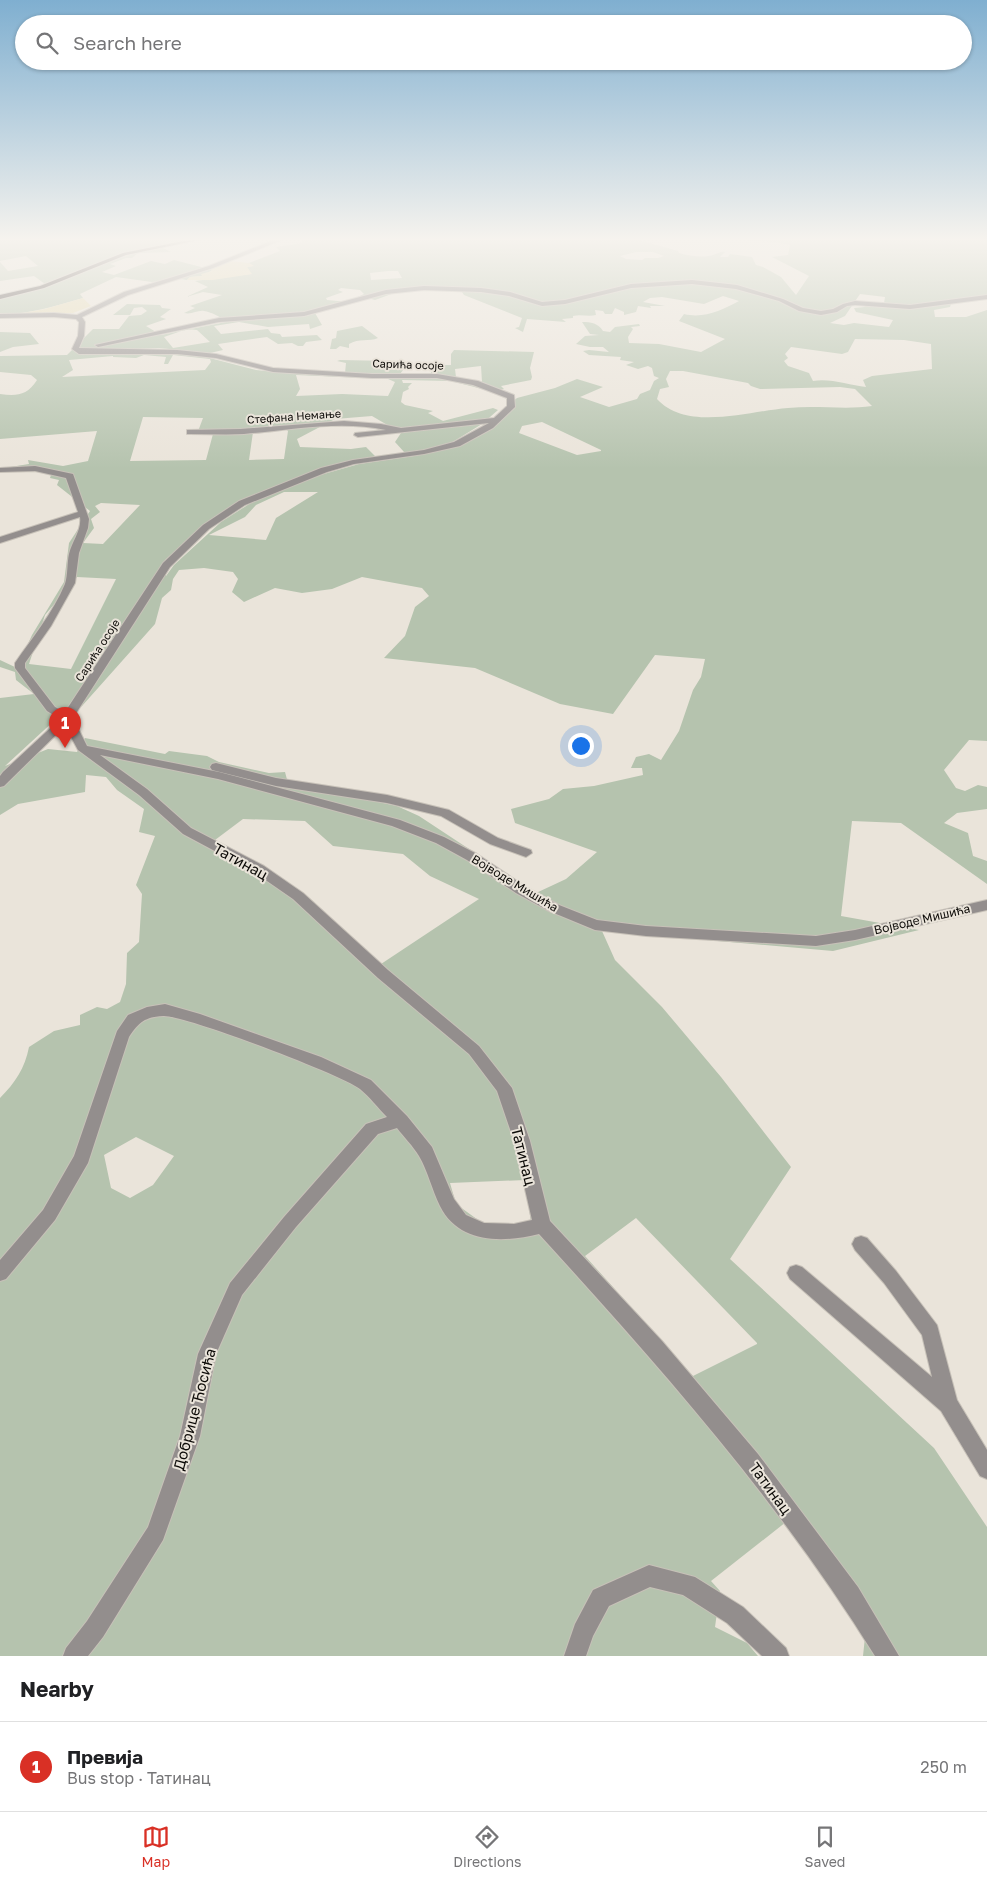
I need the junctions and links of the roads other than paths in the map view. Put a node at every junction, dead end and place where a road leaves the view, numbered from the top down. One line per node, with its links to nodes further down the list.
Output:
1 (82, 314): 4 (street)
2 (300, 314): 5 (street)
3 (0, 316): 4 (street)
4 (78, 317): 5 (street)
5 (76, 344): 6 (street, Сарића осоје)
6 (498, 420): 7 (street, Стефана Немање); 13 (street, Сарића осоје)
7 (400, 430): 8 (street, Стефана Немање); 9 (street, Стефана Немање)
8 (190, 432)
9 (358, 435)
10 (0, 470): 11 (street)
11 (82, 513): 12 (street); 13 (street)
12 (0, 540)
13 (67, 718): 14 (street); 15 (street, Сарића осоје)
14 (80, 744): 16 (street, Војводе Мишића); 17 (street, Војводе Мишића); 19 (street, Татинац)
15 (0, 783)
16 (526, 853)
17 (987, 905)
18 (401, 1121): 19 (street); 21 (street); 26 (street, Добрице Ћосића)
19 (542, 1226): 30 (street, Татинац)
20 (861, 1244): 23 (street)
21 (0, 1273)
22 (796, 1273): 23 (street)
23 (948, 1404): 24 (street)
24 (987, 1469)
25 (583, 1632): 27 (street); 28 (street); 29 (street)
26 (74, 1656)
27 (575, 1656)
28 (585, 1656)
29 (778, 1656)
30 (888, 1656)

